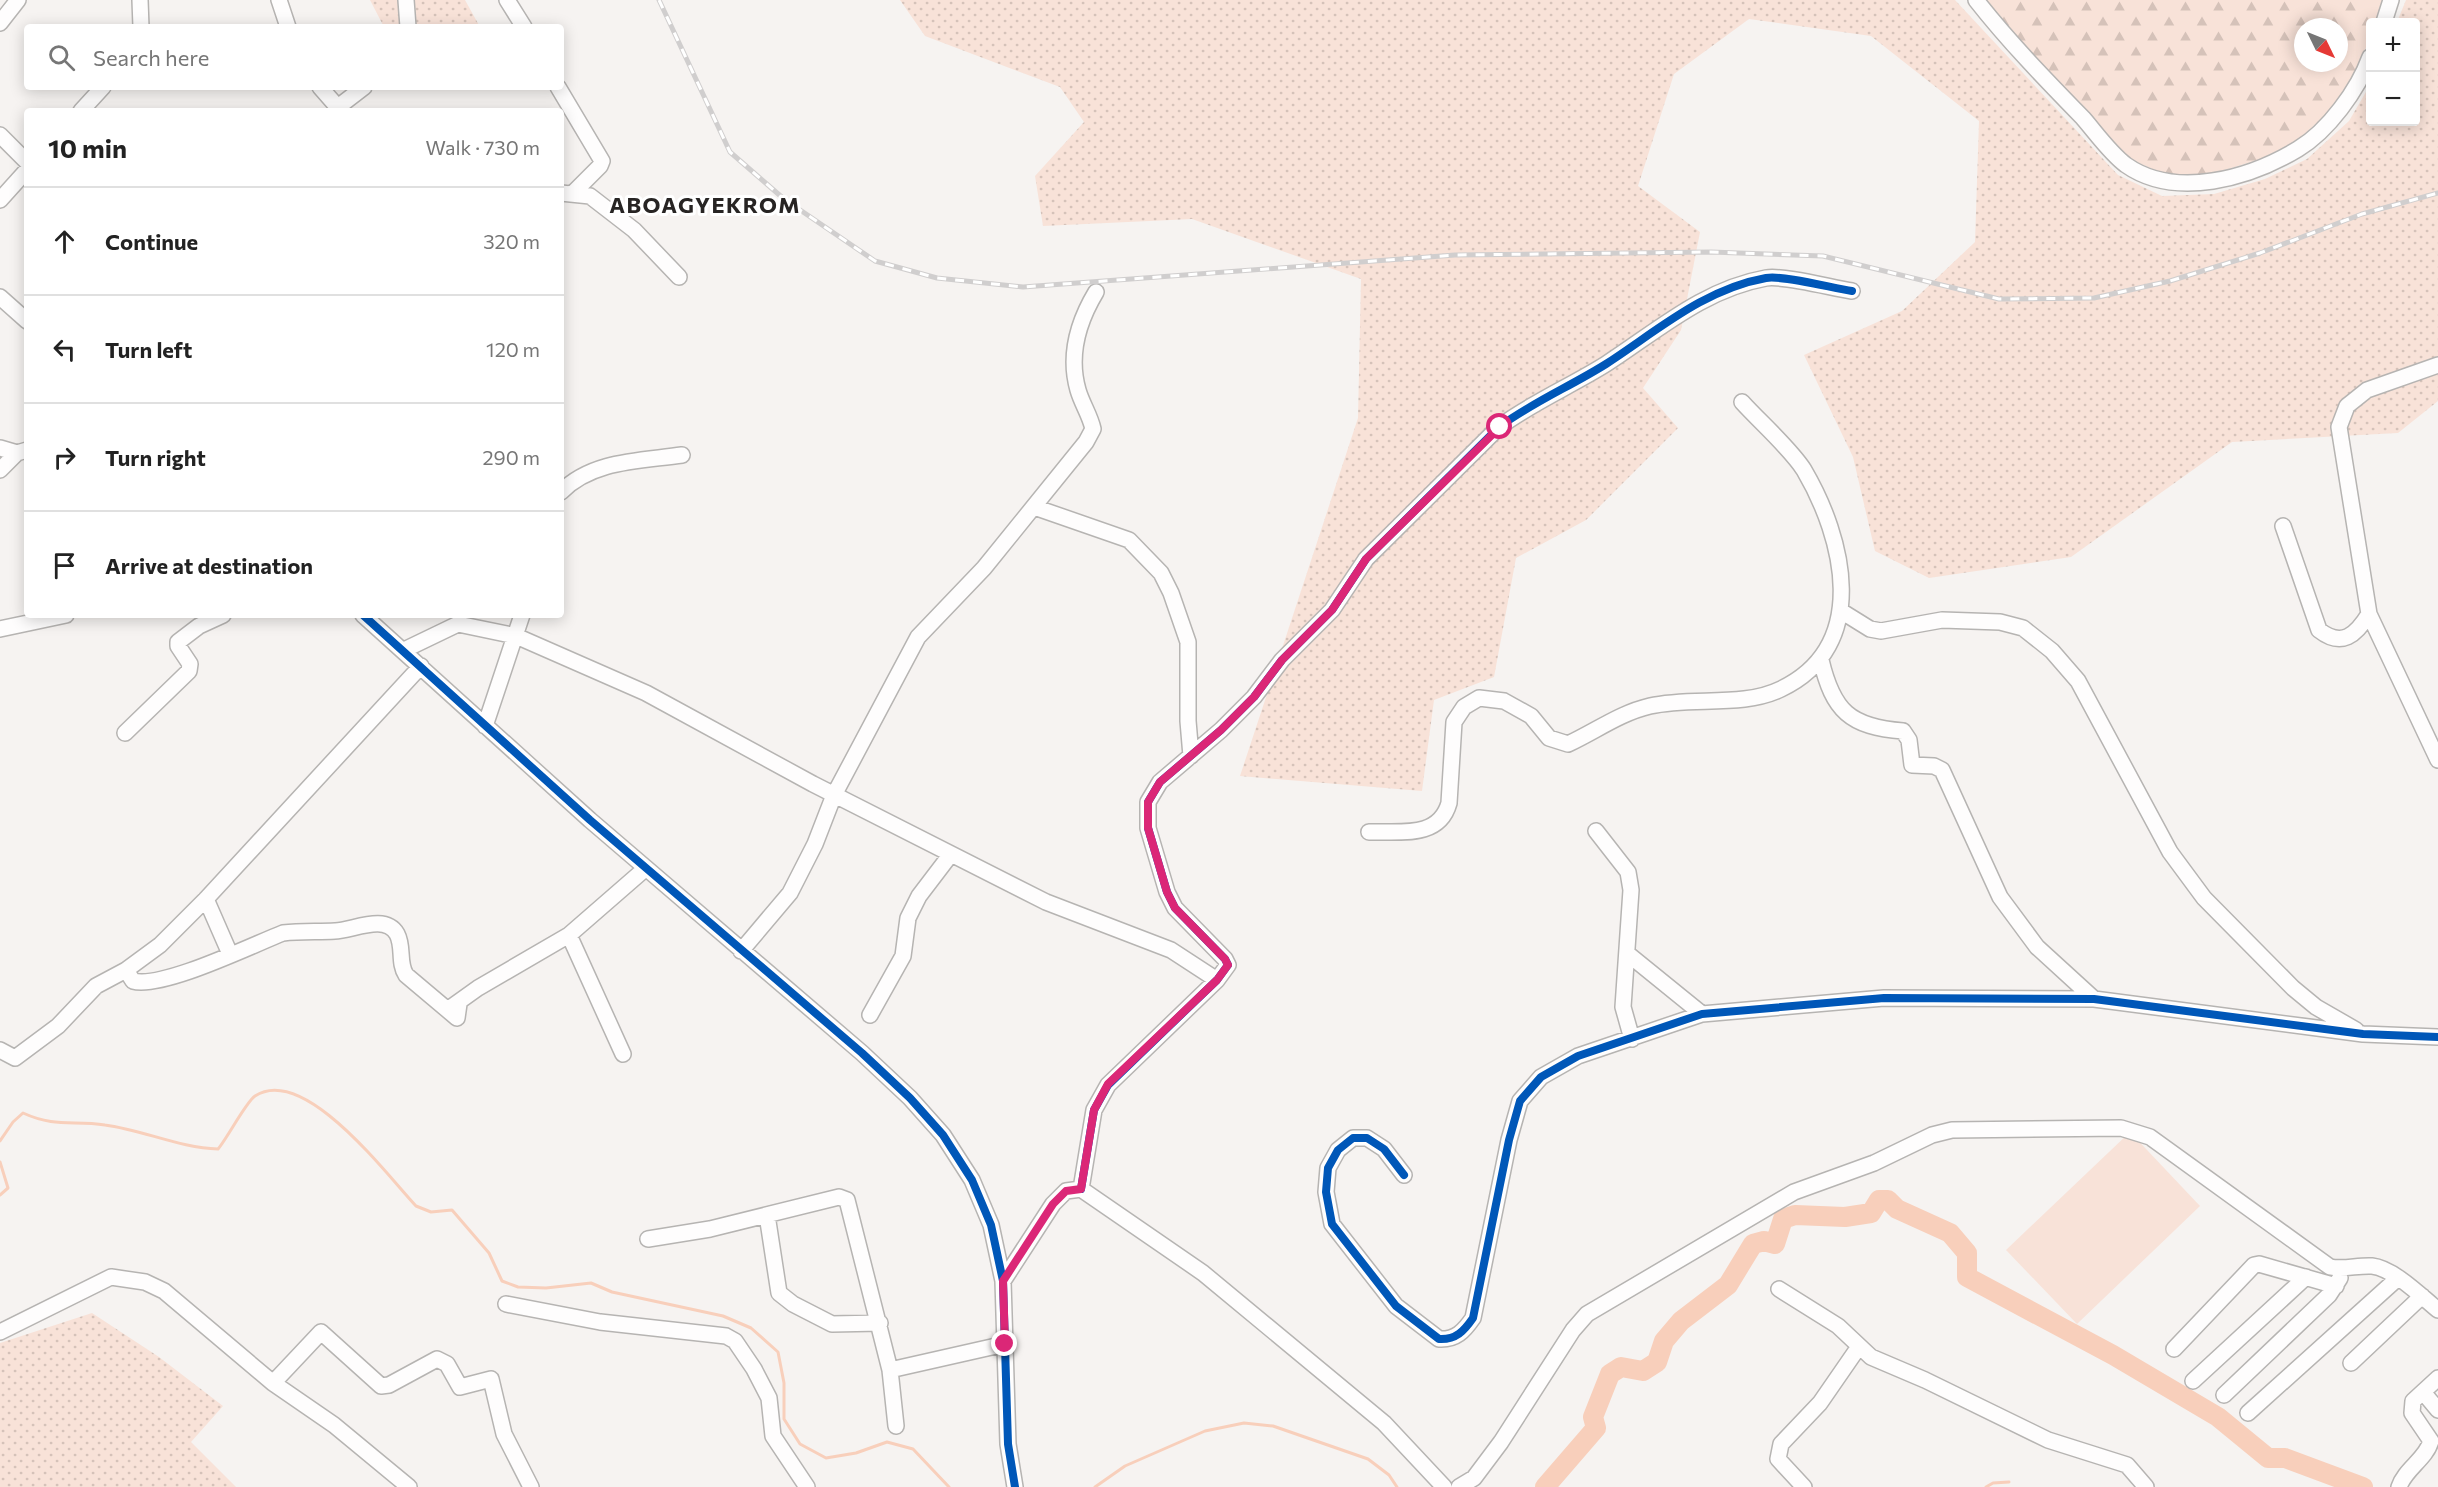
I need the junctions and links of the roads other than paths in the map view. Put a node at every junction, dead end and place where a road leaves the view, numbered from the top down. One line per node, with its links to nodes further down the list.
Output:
1 (18, 0): 9 (street)
2 (140, 0): 10 (street)
3 (279, 0): 11 (street)
4 (406, 0): 12 (street)
5 (507, 0): 13 (street)
6 (1976, 0): 14 (street)
7 (2391, 0): 8 (street)
8 (2385, 18)
9 (0, 23)
10 (141, 24)
11 (287, 24)
12 (408, 24)
13 (522, 24)
14 (2366, 64)
15 (100, 90): 19 (street)
16 (323, 90): 20 (street)
17 (361, 90): 21 (street)
18 (560, 90): 25 (street)
19 (84, 108)
20 (339, 108)
21 (341, 108)
22 (0, 135): 23 (street)
23 (24, 159)
24 (24, 164): 26 (street)
25 (566, 193): 27 (street)
26 (0, 200)
27 (679, 277)
28 (1852, 291): 54 (street)
29 (1096, 292): 39 (street)
30 (0, 297): 31 (street)
31 (24, 318)
32 (2438, 365): 42 (street)
33 (1742, 402): 41 (street)
34 (0, 448): 35 (street)
35 (22, 452): 37 (street)
36 (682, 455): 38 (street)
37 (0, 470)
38 (564, 489)
39 (1034, 507): 54 (street); 56 (street)
40 (2283, 526): 42 (street)
41 (1841, 610): 50 (street); 71 (street)
42 (2369, 614): 55 (street)
43 (52, 618): 47 (street)
44 (217, 618): 53 (street)
45 (367, 618): 49 (street)
46 (521, 618): 48 (street)
47 (0, 629)
48 (516, 636): 49 (street); 52 (street); 56 (street)
49 (404, 650): 51 (street)
50 (1821, 660): 58 (street); 68 (street)
51 (421, 666): 52 (street); 61 (street)
52 (485, 726): 60 (street)
53 (125, 733)
54 (1191, 756): 67 (street)
55 (2438, 760)
56 (834, 795): 59 (street); 63 (street)
57 (1596, 831): 65 (street)
58 (1369, 832)
59 (951, 854): 67 (street); 70 (street)
60 (646, 868): 62 (street); 63 (street)
61 (206, 899): 64 (street); 66 (street)
62 (569, 935): 64 (street); 75 (street)
63 (741, 951): 83 (street)
64 (230, 954): 66 (street)
65 (1628, 954): 69 (street); 73 (street)
66 (126, 970): 74 (street)
67 (1217, 980): 77 (street)
68 (2094, 999): 69 (street); 71 (street)
69 (1702, 1014): 73 (street)
70 (870, 1015)
71 (2363, 1034): 72 (street)
72 (2438, 1037)
73 (1632, 1039): 76 (street)
74 (0, 1050)
75 (623, 1054)
76 (1404, 1174)
77 (1081, 1189): 83 (street); 108 (street)
78 (767, 1215): 79 (street); 89 (street); 89 (street)
79 (648, 1239)
80 (2341, 1269): 82 (street); 84 (street); 109 (street)
81 (2306, 1277): 84 (street); 93 (street); 97 (street)
82 (2398, 1278): 86 (street); 102 (street)
83 (1003, 1281): 91 (street)
84 (2337, 1286): 100 (street)
85 (1779, 1289): 92 (street)
86 (2422, 1296): 88 (street); 94 (street)
87 (506, 1304): 106 (street)
88 (2438, 1310)
89 (880, 1323): 95 (street)
90 (0, 1332): 98 (street)
91 (1005, 1344): 95 (street); 107 (street)
92 (1858, 1348): 110 (street); 111 (street)
93 (2174, 1349)
94 (2351, 1363)
95 (890, 1370): 103 (street)
96 (2438, 1378): 99 (street)
97 (2193, 1381)
98 (273, 1383): 104 (street); 105 (street)
99 (2423, 1392): 101 (street); 112 (street)
100 (2224, 1395)
101 (2438, 1410)
102 (2248, 1413)
103 (896, 1426)
104 (409, 1487)
105 (531, 1487)
106 (807, 1487)
107 (1015, 1487)
108 (1444, 1487)
109 (1459, 1487)
110 (1804, 1487)
111 (2146, 1487)
112 (2399, 1487)

